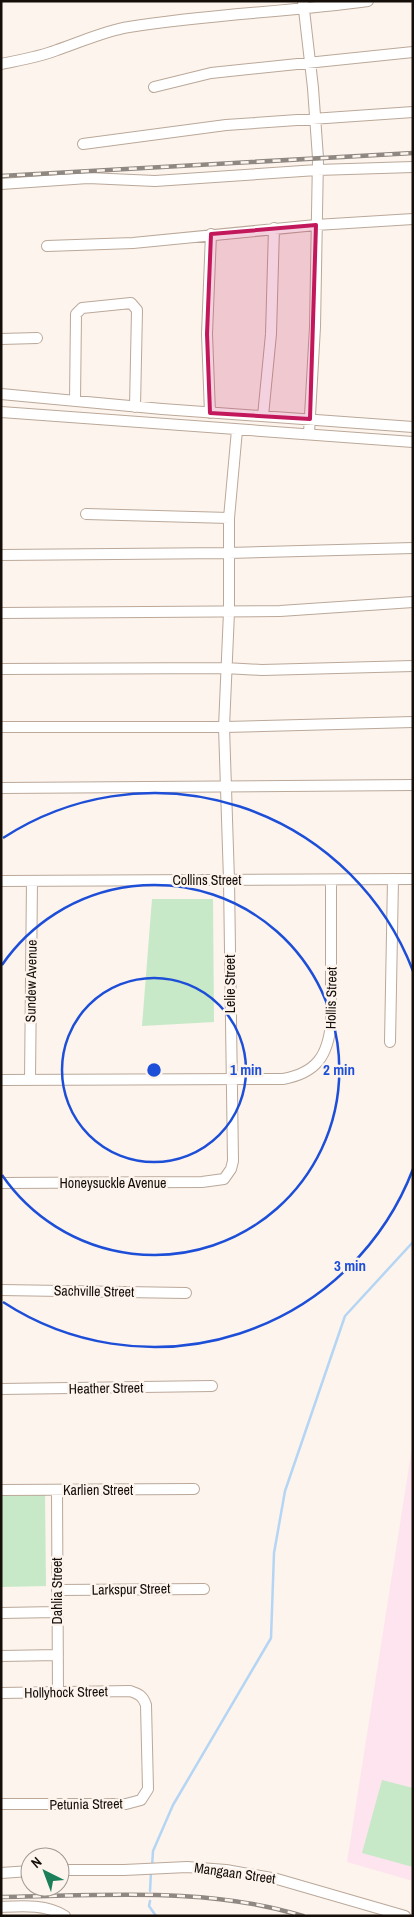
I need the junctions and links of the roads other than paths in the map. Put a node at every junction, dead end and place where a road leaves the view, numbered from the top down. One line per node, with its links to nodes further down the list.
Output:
1 (368, 1): 2 (street)
2 (303, 5): 4 (street); 5 (street)
3 (413, 52): 4 (street)
4 (310, 63): 6 (street); 8 (street)
5 (1, 64)
6 (154, 87)
7 (413, 112): 8 (street)
8 (315, 120): 9 (street); 11 (street)
9 (83, 144)
10 (413, 167): 11 (street)
11 (317, 170): 12 (street); 14 (street)
12 (1, 184)
13 (413, 219): 14 (street)
14 (316, 224): 15 (street); 26 (street)
15 (274, 228): 16 (street); 25 (street)
16 (211, 234): 17 (street); 24 (street)
17 (47, 246)
18 (37, 338): 19 (street)
19 (1, 340)
20 (1, 394): 21 (street)
21 (75, 401): 22 (street); 22 (street)
22 (135, 407): 24 (street)
23 (1, 412): 28 (street)
24 (210, 413): 25 (street)
25 (262, 416): 26 (street)
26 (310, 419): 27 (street); 29 (street)
27 (413, 427)
28 (237, 430): 29 (street); 32 (street, Lelie Street)
29 (309, 433): 30 (street)
30 (413, 442)
31 (86, 514): 32 (street)
32 (229, 518): 34 (street, Lelie Street)
33 (413, 548): 34 (street)
34 (228, 553): 35 (street); 37 (street, Lelie Street)
35 (1, 554)
36 (413, 602): 37 (street)
37 (229, 612): 38 (street); 40 (street, Lelie Street)
38 (1, 613)
39 (413, 666): 40 (street)
40 (225, 668): 41 (street); 44 (street, Lelie Street)
41 (1, 669)
42 (413, 722): 44 (street)
43 (1, 727): 44 (street)
44 (224, 727): 46 (street, Lelie Street)
45 (413, 785): 46 (street)
46 (225, 787): 47 (street); 50 (street, Lelie Street)
47 (1, 788)
48 (393, 879): 49 (street, Collins Street); 51 (street, Collins Street); 54 (street)
49 (413, 879)
50 (229, 880): 51 (street, Collins Street); 53 (street, Collins Street); 55 (street, Lelie Street)
51 (331, 880): 55 (street, Hollis Street)
52 (1, 881): 53 (street, Collins Street)
53 (32, 881): 57 (street, Sundew Avenue)
54 (390, 1042)
55 (230, 1078): 57 (street, Hollis Street); 58 (street, Lelie Street)
56 (1, 1080): 57 (street, Hollis Street)
57 (30, 1080)
58 (224, 1179): 59 (street, Honeysuckle Avenue)
59 (1, 1183)
60 (1, 1290): 61 (street, Sachville Street)
61 (186, 1293)
62 (212, 1386): 63 (street, Heather Street)
63 (1, 1389)
64 (194, 1489): 66 (street, Karlien Street)
65 (1, 1490): 66 (street, Karlien Street)
66 (57, 1490): 68 (street, Dahlia Street)
67 (204, 1589): 68 (street, Larkspur Street)
68 (57, 1590): 69 (street, Dahlia Street)
69 (58, 1612): 70 (street); 71 (street, Dahlia Street)
70 (1, 1613)
71 (58, 1655): 72 (street); 75 (street, Dahlia Street)
72 (1, 1656)
73 (130, 1691): 75 (street, Hollyhock Street); 76 (street, Petunia Street)
74 (1, 1693): 75 (street, Hollyhock Street)
75 (58, 1693)
76 (1, 1804)
77 (70, 1870): 82 (street, Mangaan Street)
78 (20, 1872): 79 (street)
79 (1, 1873)
80 (1, 1907): 81 (street)
81 (63, 1915)
82 (405, 1916)

